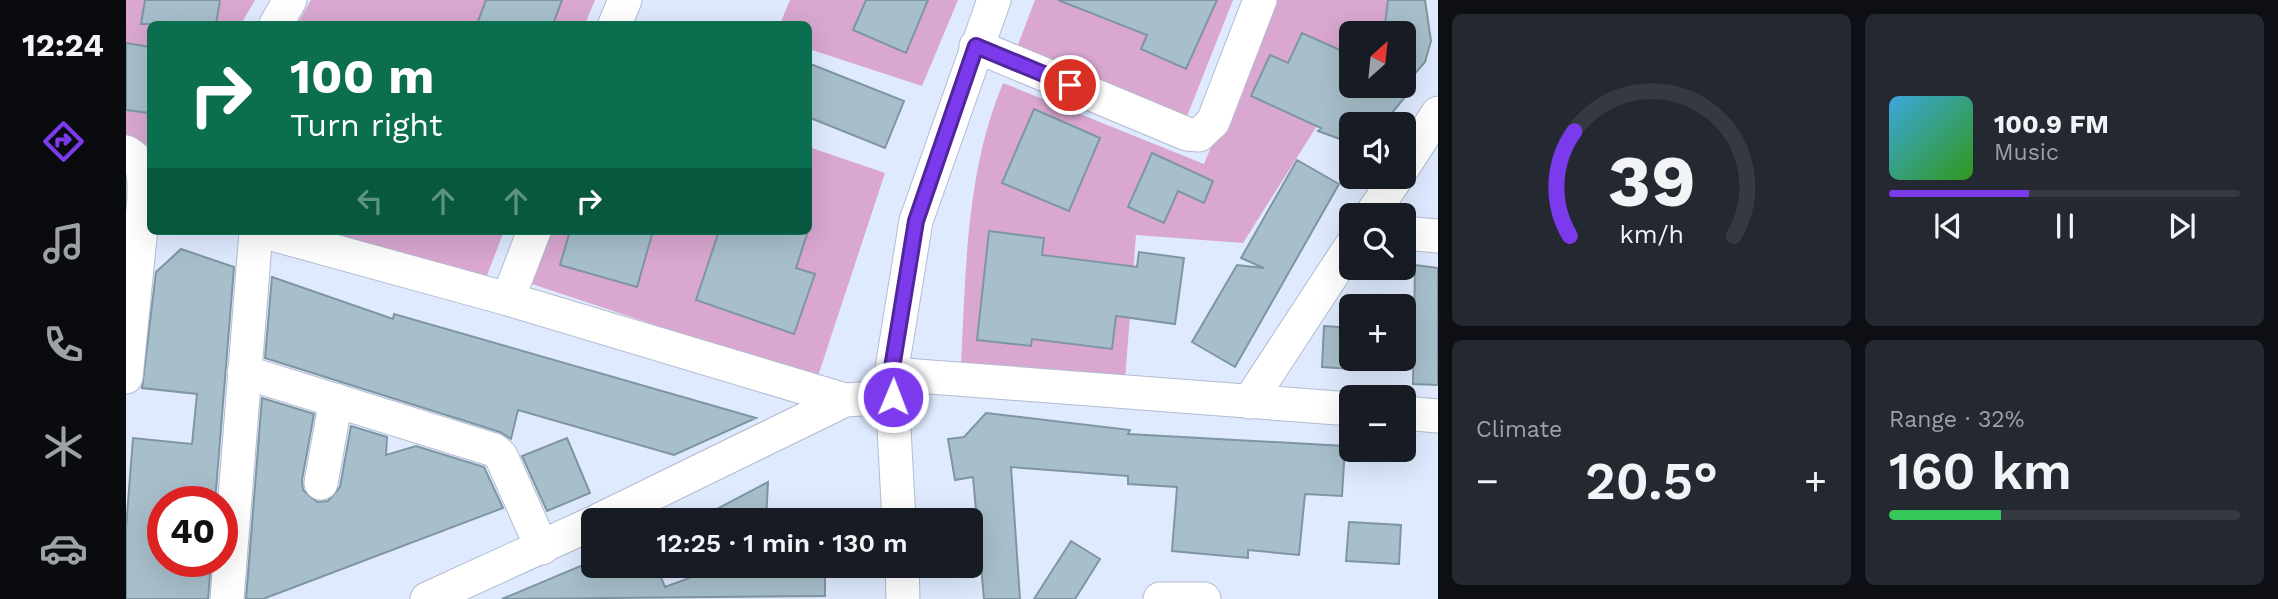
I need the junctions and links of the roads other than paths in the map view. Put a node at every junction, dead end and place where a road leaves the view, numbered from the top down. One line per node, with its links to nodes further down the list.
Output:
1 (290, 0): 5 (street)
2 (625, 0): 6 (street)
3 (994, 0): 7 (street)
4 (1260, 0): 7 (street)
5 (278, 21)
6 (616, 21)
7 (976, 46): 22 (street)
8 (1438, 113): 9 (street)
9 (1416, 147)
10 (126, 152): 11 (street)
11 (147, 199): 18 (street)
12 (1416, 234): 16 (street)
13 (256, 235): 20 (street)
14 (276, 235): 19 (street)
15 (532, 235): 19 (street)
16 (1438, 236)
17 (1339, 264): 25 (street)
18 (131, 270): 21 (street)
19 (508, 299): 24 (street)
20 (244, 372): 23 (street); 35 (street)
21 (126, 377)
22 (892, 386): 24 (street); 25 (street); 31 (street)
23 (336, 400): 29 (street); 33 (street)
24 (845, 400): 30 (street)
25 (1249, 402): 26 (street)
26 (1339, 409)
27 (1416, 415): 28 (street)
28 (1438, 416)
29 (321, 484)
30 (624, 508)
31 (898, 508)
32 (581, 529): 33 (street)
33 (542, 548): 36 (street)
34 (902, 578): 37 (street)
35 (227, 599)
36 (427, 599)
37 (903, 599)
38 (1160, 599): 39 (street)
39 (1204, 599)

